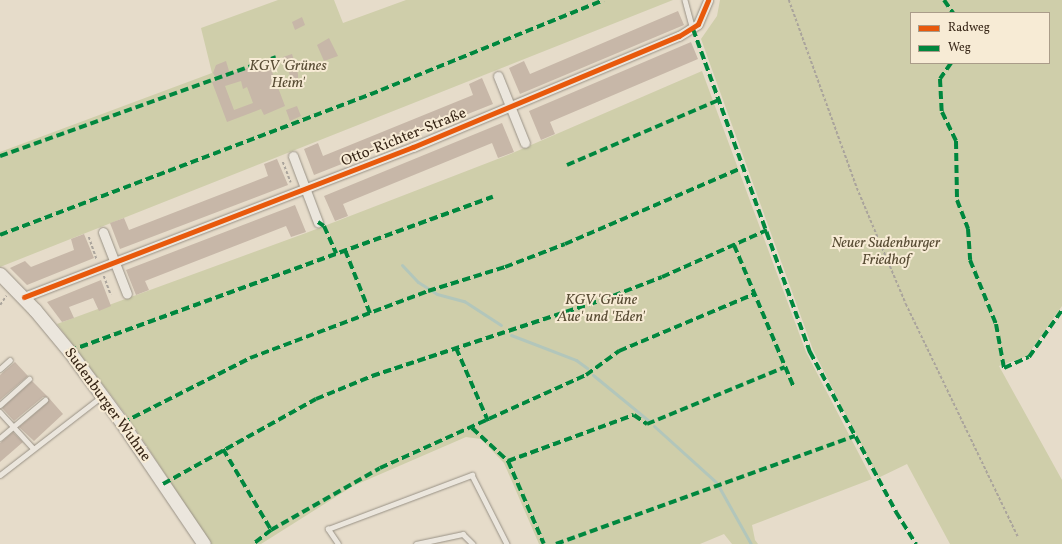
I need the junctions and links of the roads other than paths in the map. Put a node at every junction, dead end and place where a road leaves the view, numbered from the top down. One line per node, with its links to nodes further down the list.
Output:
1 (685, 0): 3 (lane)
2 (708, 0): 3 (street)
3 (693, 29): 5 (street, Otto-Richter-Straße)
4 (498, 76): 5 (street)
5 (511, 108): 6 (street); 8 (street, Otto-Richter-Straße)
6 (525, 143)
7 (293, 156): 8 (street)
8 (306, 190): 9 (street); 11 (street, Otto-Richter-Straße)
9 (318, 222)
10 (103, 232): 11 (street)
11 (114, 261): 13 (street); 14 (street, Otto-Richter-Straße)
12 (0, 274): 14 (main road, Sudenburger Wuhne)
13 (127, 294)
14 (24, 297): 18 (main road, Sudenburger Wuhne)
15 (10, 360): 16 (lane)
16 (0, 370)
17 (29, 379): 20 (lane)
18 (103, 396): 24 (lane); 26 (main road, Sudenburger Wuhne)
19 (45, 400): 22 (lane)
20 (0, 405)
21 (0, 413): 22 (lane)
22 (14, 427): 23 (lane); 24 (lane)
23 (0, 438)
24 (33, 448): 25 (lane)
25 (0, 475)
26 (204, 544)
27 (338, 544): 30 (lane)
28 (416, 544): 29 (lane)
29 (473, 544)
30 (506, 544)

